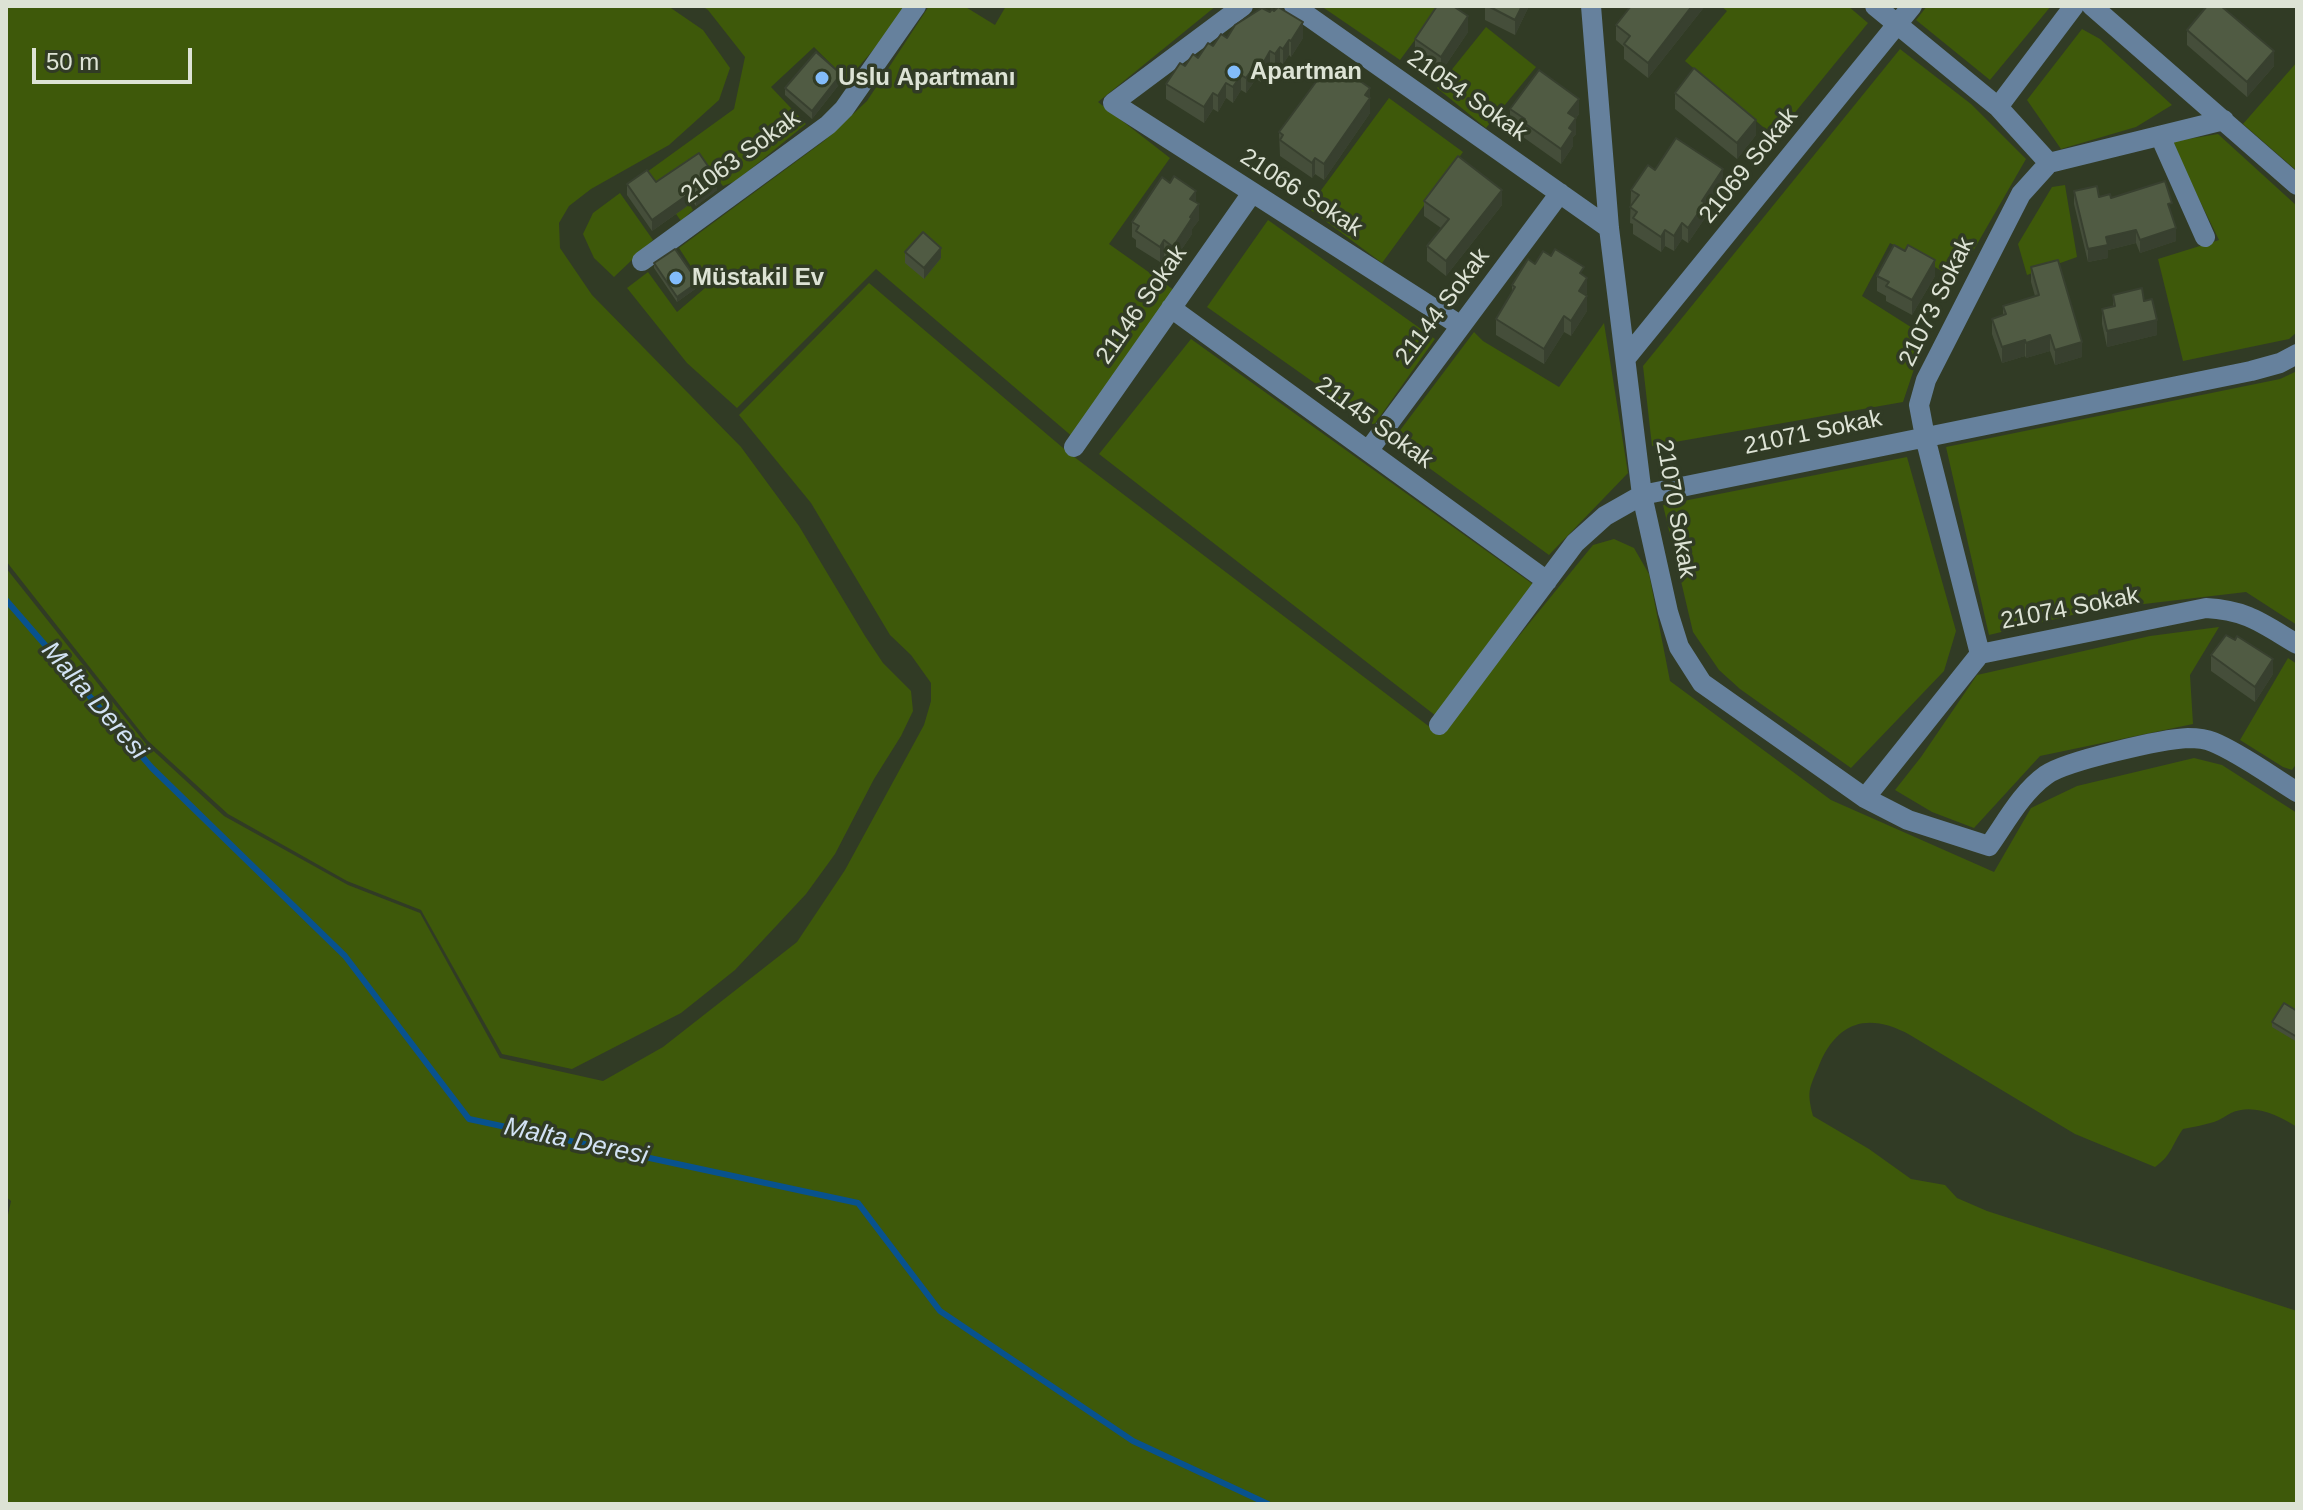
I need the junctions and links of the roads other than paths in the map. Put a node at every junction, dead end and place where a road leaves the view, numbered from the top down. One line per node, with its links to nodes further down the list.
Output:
1 (916, 6): 19 (street, 21063 Sokak)
2 (1243, 6): 15 (street, 21066 Sokak)
3 (1294, 6): 16 (street, 21054 Sokak)
4 (1591, 6): 17 (street, 21070 Sokak)
5 (1875, 6): 9 (street)
6 (1912, 6): 9 (street, 21069 Sokak)
7 (2074, 6): 10 (street)
8 (2092, 6): 11 (street)
9 (1898, 25): 10 (street); 23 (street, 21069 Sokak)
10 (1998, 107): 13 (street)
11 (2224, 120): 12 (street); 14 (street)
12 (2160, 136): 13 (street); 18 (street)
13 (2049, 163): 24 (street, 21073 Sokak)
14 (2297, 185)
15 (1252, 193): 20 (street, 21146 Sokak); 21 (street, 21066 Sokak)
16 (1560, 193): 17 (street, 21054 Sokak); 21 (street, 21144 Sokak)
17 (1609, 228): 23 (street, 21070 Sokak)
18 (2205, 237)
19 (642, 261)
20 (1171, 308): 25 (street, 21146 Sokak); 26 (street, 21145 Sokak)
21 (1461, 326): 26 (street, 21144 Sokak)
22 (2297, 354): 24 (street, 21071 Sokak)
23 (1626, 358): 27 (street, 21070 Sokak)
24 (1925, 437): 27 (street, 21071 Sokak); 30 (street, 21073 Sokak)
25 (1074, 447)
26 (1368, 451): 28 (street, 21145 Sokak)
27 (1642, 495): 28 (street, 21071 Sokak); 33 (street, 21070 Sokak)
28 (1547, 581): 31 (street, 21071 Sokak)
29 (2297, 644): 30 (street, 21074 Sokak)
30 (1980, 654): 33 (street, 21074 Sokak)
31 (1439, 725)
32 (2297, 792): 33 (street, 21070 Sokak)
33 (1865, 798)

